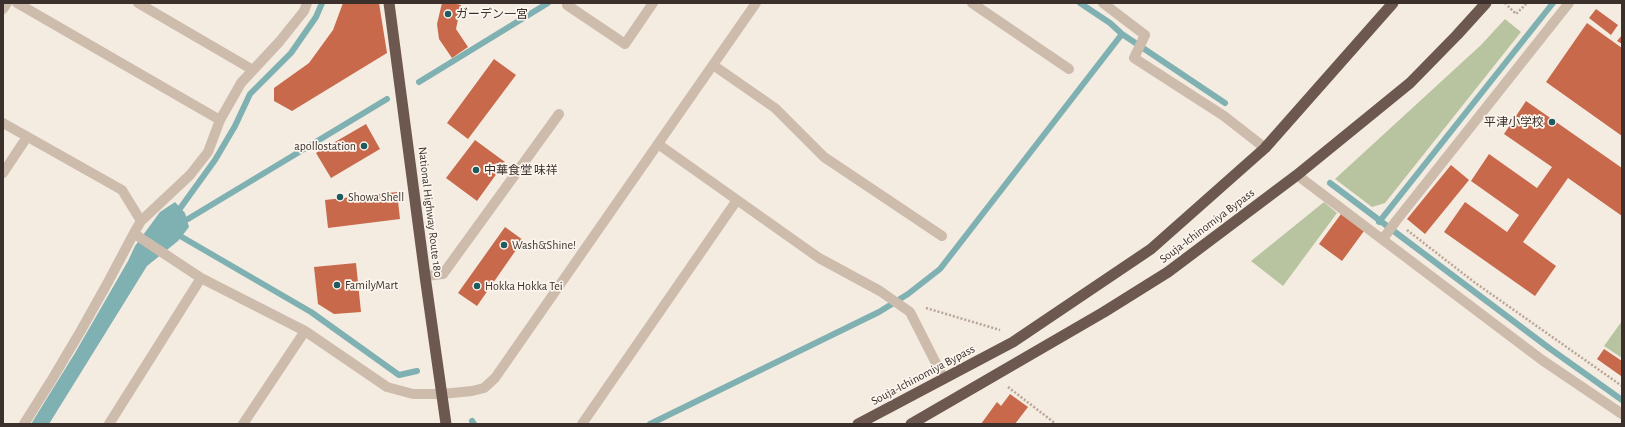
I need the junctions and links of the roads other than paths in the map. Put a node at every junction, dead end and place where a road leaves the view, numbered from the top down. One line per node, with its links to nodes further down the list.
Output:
1 (7, 3): 14 (street)
2 (17, 3): 19 (street)
3 (138, 3): 17 (street)
4 (307, 3): 17 (street)
5 (389, 3): 31 (highway, National Highway Route 180)
6 (653, 3): 13 (street)
7 (972, 3): 16 (street)
8 (1103, 3): 23 (street)
9 (1393, 3): 23 (highway, Souja-Ichinomiya Bypass)
10 (1486, 3): 25 (highway, Souja-Ichinomiya Bypass)
11 (1569, 3): 30 (street)
12 (753, 4): 15 (street)
13 (567, 5)
14 (3, 9)
15 (713, 65): 22 (street); 29 (street)
16 (1069, 69)
17 (253, 70): 19 (street)
18 (558, 114): 31 (street)
19 (220, 120): 27 (street)
20 (3, 123): 21 (street)
21 (27, 137): 24 (street); 27 (street)
22 (658, 144): 26 (street); 35 (street)
23 (1265, 148): 34 (highway, Souja-Ichinomiya Bypass)
24 (3, 173)
25 (1297, 175): 30 (street); 43 (highway, Souja-Ichinomiya Bypass)
26 (737, 200): 34 (street); 41 (street)
27 (141, 221): 28 (street)
28 (138, 236): 32 (street); 37 (street)
29 (942, 236)
30 (1385, 236): 36 (street)
31 (425, 276): 35 (highway, National Highway Route 180)
32 (201, 278): 33 (street); 38 (street)
33 (305, 331): 35 (street); 39 (street)
34 (944, 379): 42 (highway, Souja-Ichinomiya Bypass)
35 (442, 394): 40 (highway, National Highway Route 180)
36 (1622, 414)
37 (24, 424)
38 (109, 424)
39 (243, 424)
40 (446, 424)
41 (582, 424)
42 (858, 424)
43 (911, 424)

